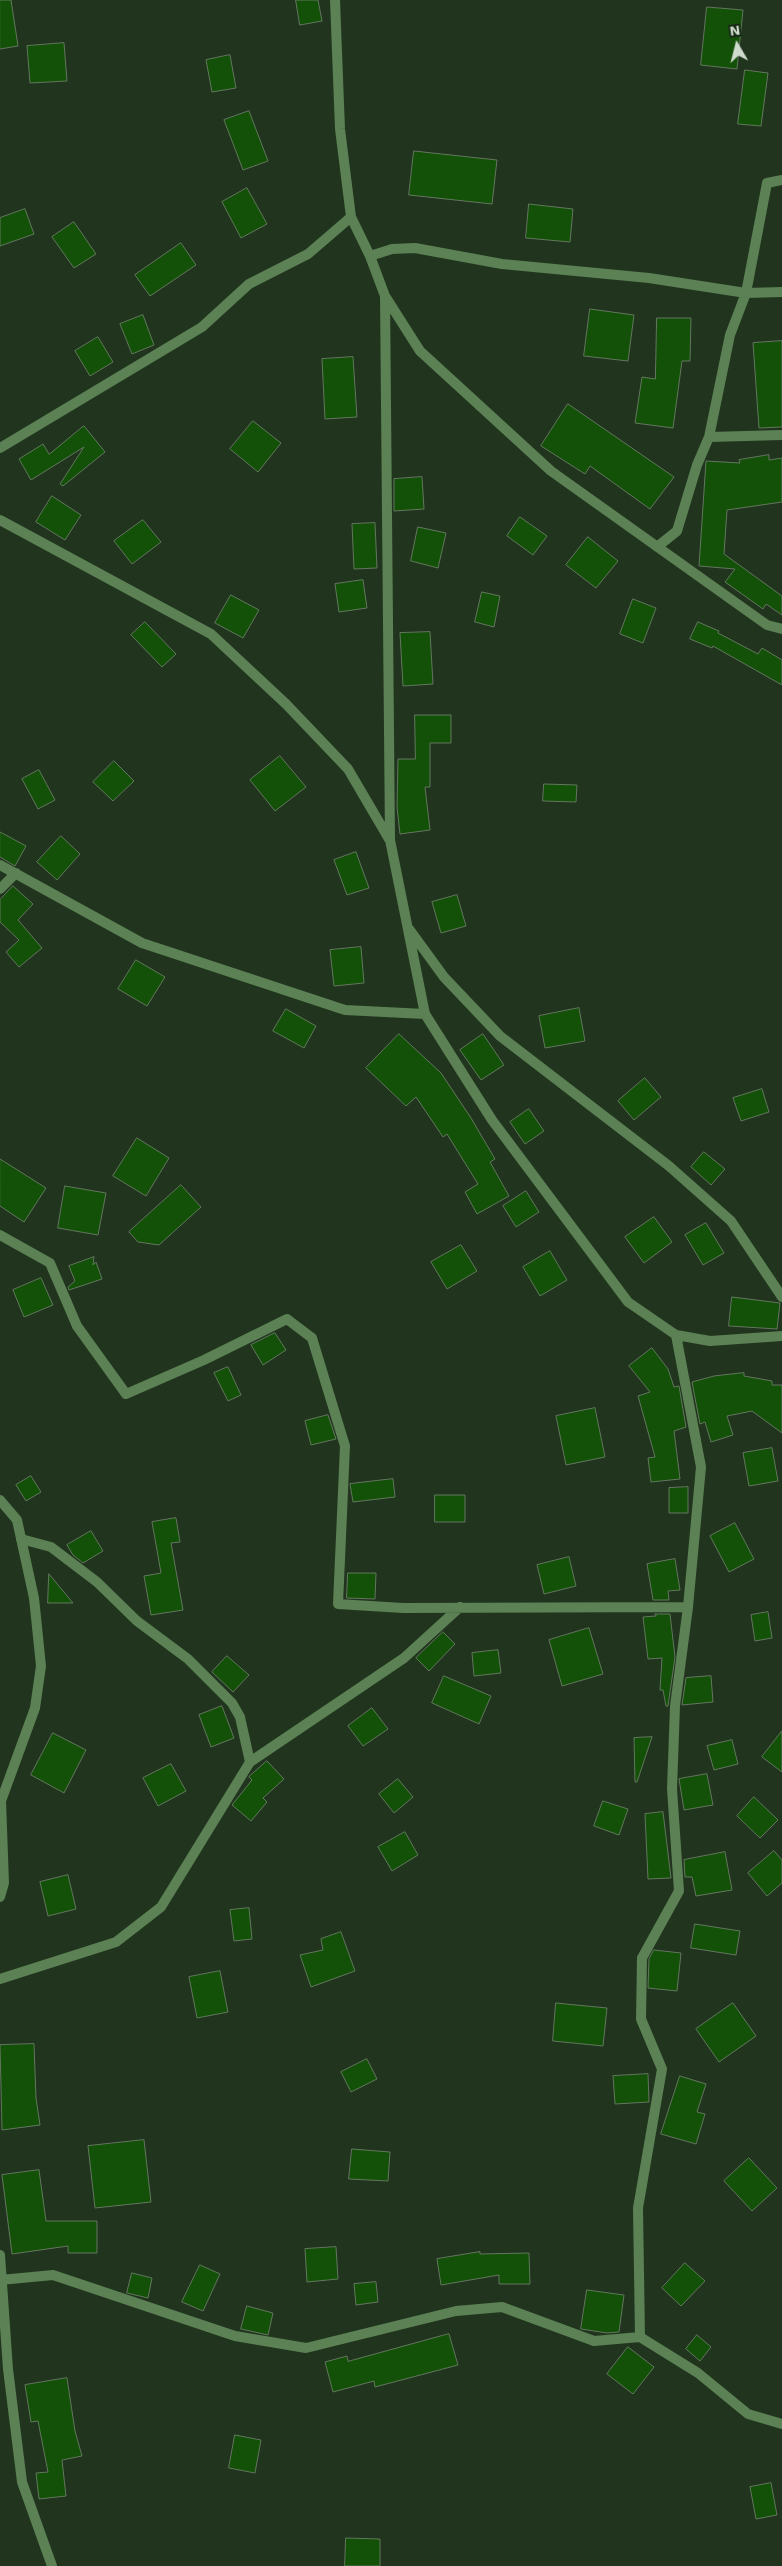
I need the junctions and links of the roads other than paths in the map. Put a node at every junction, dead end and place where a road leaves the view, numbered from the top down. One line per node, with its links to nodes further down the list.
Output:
1 (329, 0): 3 (street)
2 (335, 0): 3 (street)
3 (334, 12): 5 (street)
4 (782, 180): 8 (street)
5 (351, 216): 6 (street); 12 (street)
6 (370, 256): 8 (street); 9 (street)
7 (782, 292): 8 (street)
8 (746, 293): 11 (street)
9 (385, 296): 14 (street); 16 (street)
10 (782, 435): 11 (street)
11 (709, 437): 14 (street)
12 (0, 448)
13 (0, 520): 16 (street)
14 (657, 547): 15 (street)
15 (782, 630)
16 (390, 840): 20 (street)
17 (0, 865): 18 (street)
18 (16, 873): 19 (street); 21 (street)
19 (0, 889)
20 (407, 926): 21 (street); 23 (street)
21 (425, 1014): 24 (street)
22 (0, 1235): 29 (street)
23 (782, 1297)
24 (676, 1335): 25 (street); 28 (street)
25 (782, 1336)
26 (0, 1500): 27 (street)
27 (21, 1539): 30 (street); 31 (street)
28 (688, 1606): 29 (street); 35 (street)
29 (460, 1607): 30 (street)
30 (250, 1762): 32 (street)
31 (0, 1897)
32 (0, 1979)
33 (0, 2255): 34 (street)
34 (1, 2280): 35 (street); 37 (street)
35 (640, 2337): 36 (street)
36 (782, 2424)
37 (52, 2566)

